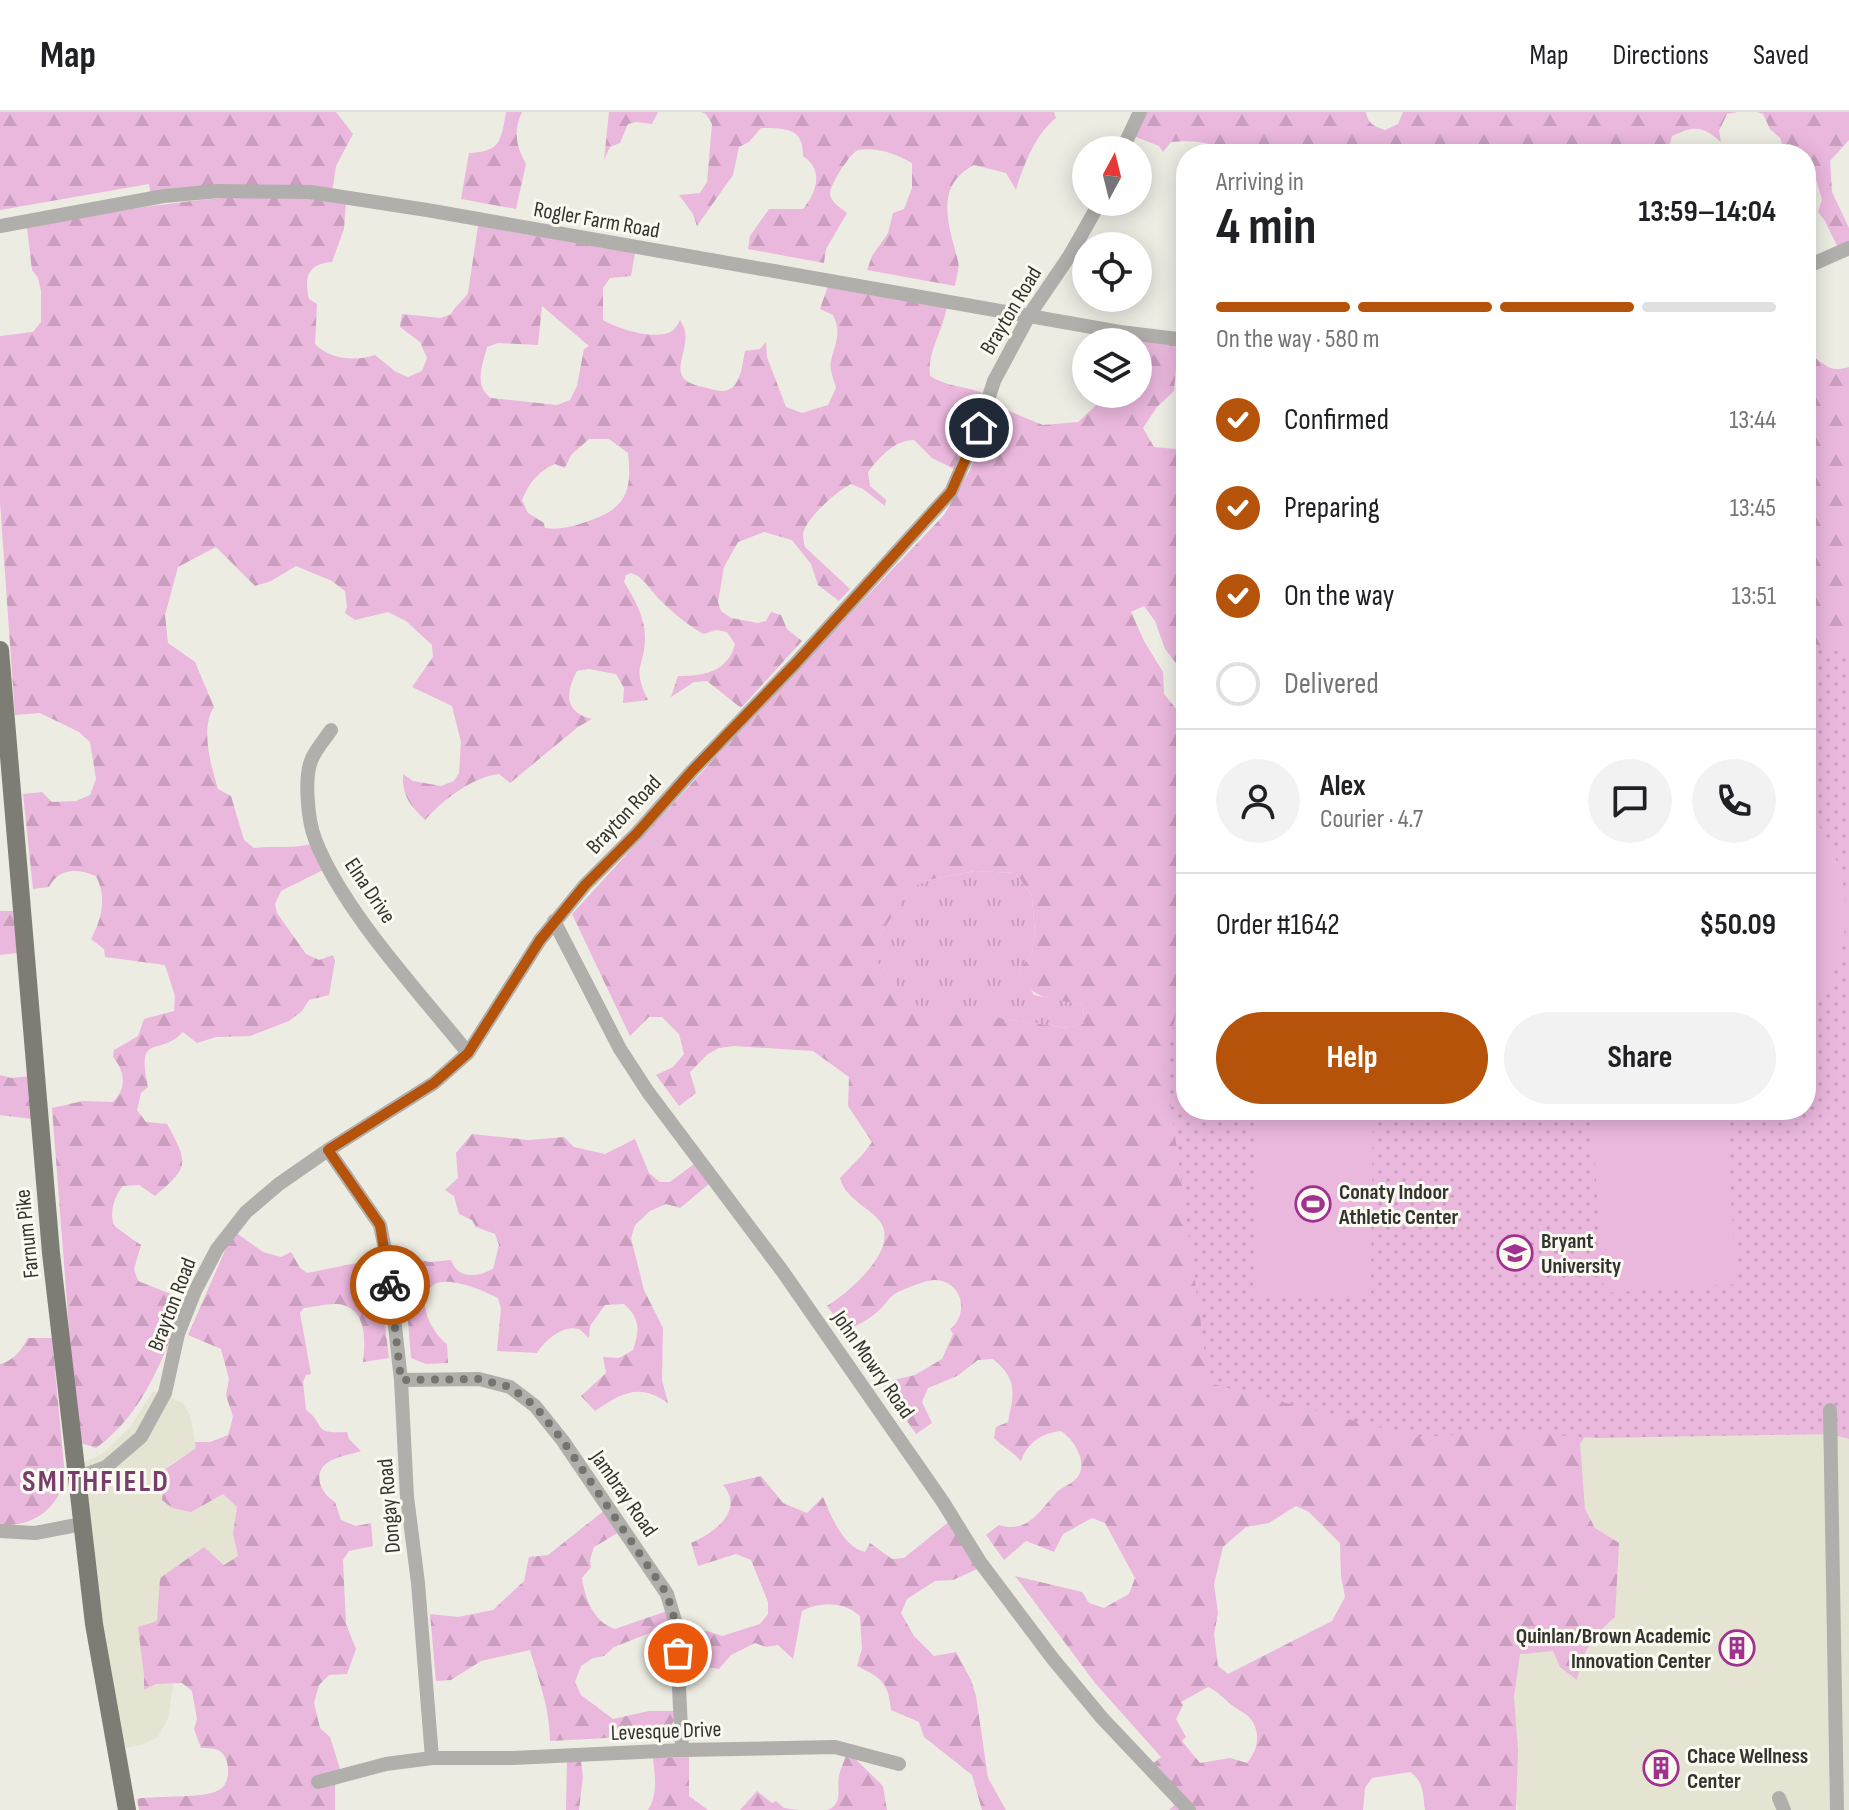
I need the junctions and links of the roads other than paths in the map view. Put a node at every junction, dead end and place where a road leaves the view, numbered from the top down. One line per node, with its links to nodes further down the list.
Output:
1 (1140, 112): 2 (street)
2 (1129, 136)
3 (1092, 216): 7 (street, Brayton Road)
4 (0, 226): 7 (street, Rogler Farm Road)
5 (1849, 248): 6 (street)
6 (1816, 263)
7 (1030, 314): 8 (street, Rogler Farm Road); 11 (street, Brayton Road)
8 (1176, 339)
9 (0, 650): 16 (main road, Farnum Pike)
10 (331, 730): 12 (street, Elna Drive)
11 (554, 921): 12 (street, Brayton Road); 26 (street, John Mowry Road)
12 (468, 1053): 13 (street, Brayton Road)
13 (328, 1150): 14 (street, Dongay Road); 16 (street, Brayton Road)
14 (401, 1380): 19 (street, Jambray Road); 21 (street, Dongay Road)
15 (1830, 1410): 23 (street)
16 (79, 1477): 17 (main road, Farnum Pike)
17 (82, 1524): 18 (street); 25 (main road, Farnum Pike)
18 (0, 1531)
19 (682, 1750): 21 (street, Levesque Drive); 22 (street, Levesque Drive)
20 (1849, 1756): 23 (street)
21 (432, 1758): 24 (street)
22 (899, 1764)
23 (1837, 1776): 27 (street)
24 (318, 1782)
25 (127, 1810)
26 (1189, 1810)
27 (1837, 1810)

